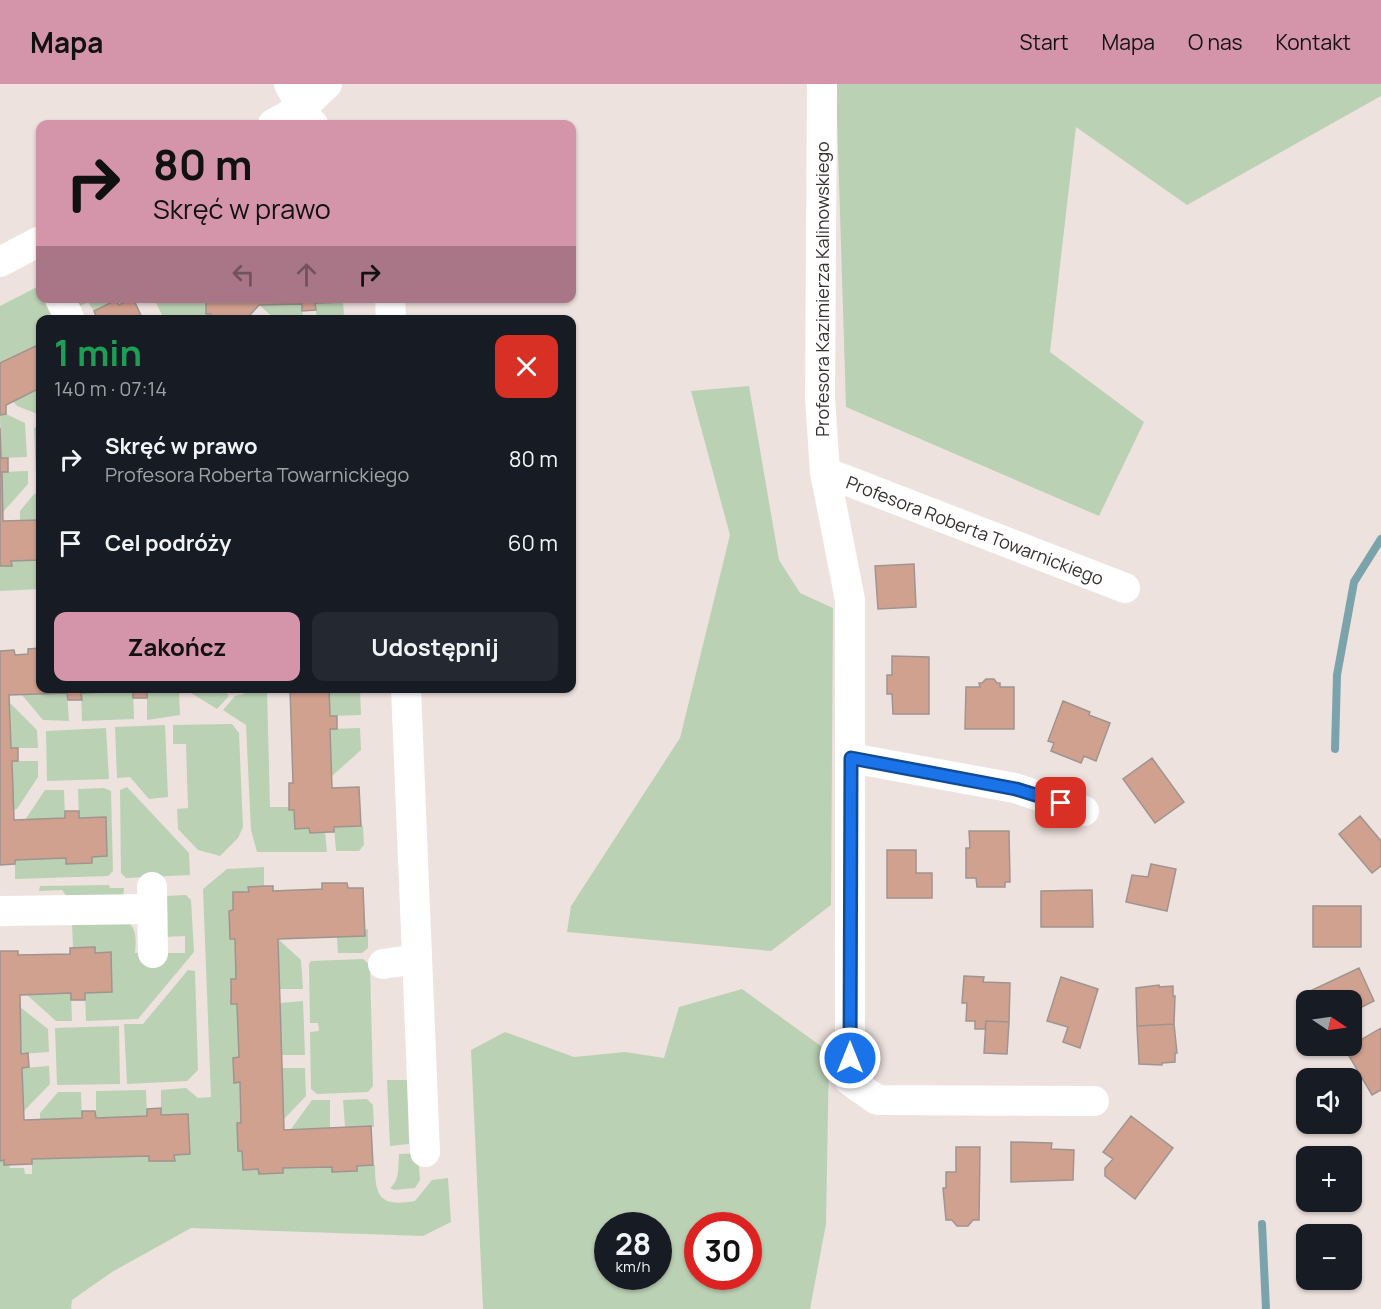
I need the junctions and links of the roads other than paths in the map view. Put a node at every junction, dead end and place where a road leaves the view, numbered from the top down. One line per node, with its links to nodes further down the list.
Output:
1 (327, 84): 3 (street)
2 (822, 84): 7 (street, Profesora Kazimierza Kalinowskiego)
3 (301, 106): 4 (street)
4 (279, 120)
5 (36, 250): 6 (street)
6 (0, 262)
7 (825, 472): 8 (street, Profesora Roberta Towarnickiego); 10 (street, Profesora Kazimierza Kalinowskiego)
8 (1125, 588)
9 (406, 693): 14 (street)
10 (851, 758): 11 (street); 16 (street)
11 (1084, 811)
12 (0, 911): 13 (street)
13 (153, 953)
14 (417, 959): 15 (street); 17 (street)
15 (383, 964)
16 (1094, 1101)
17 (425, 1152)

